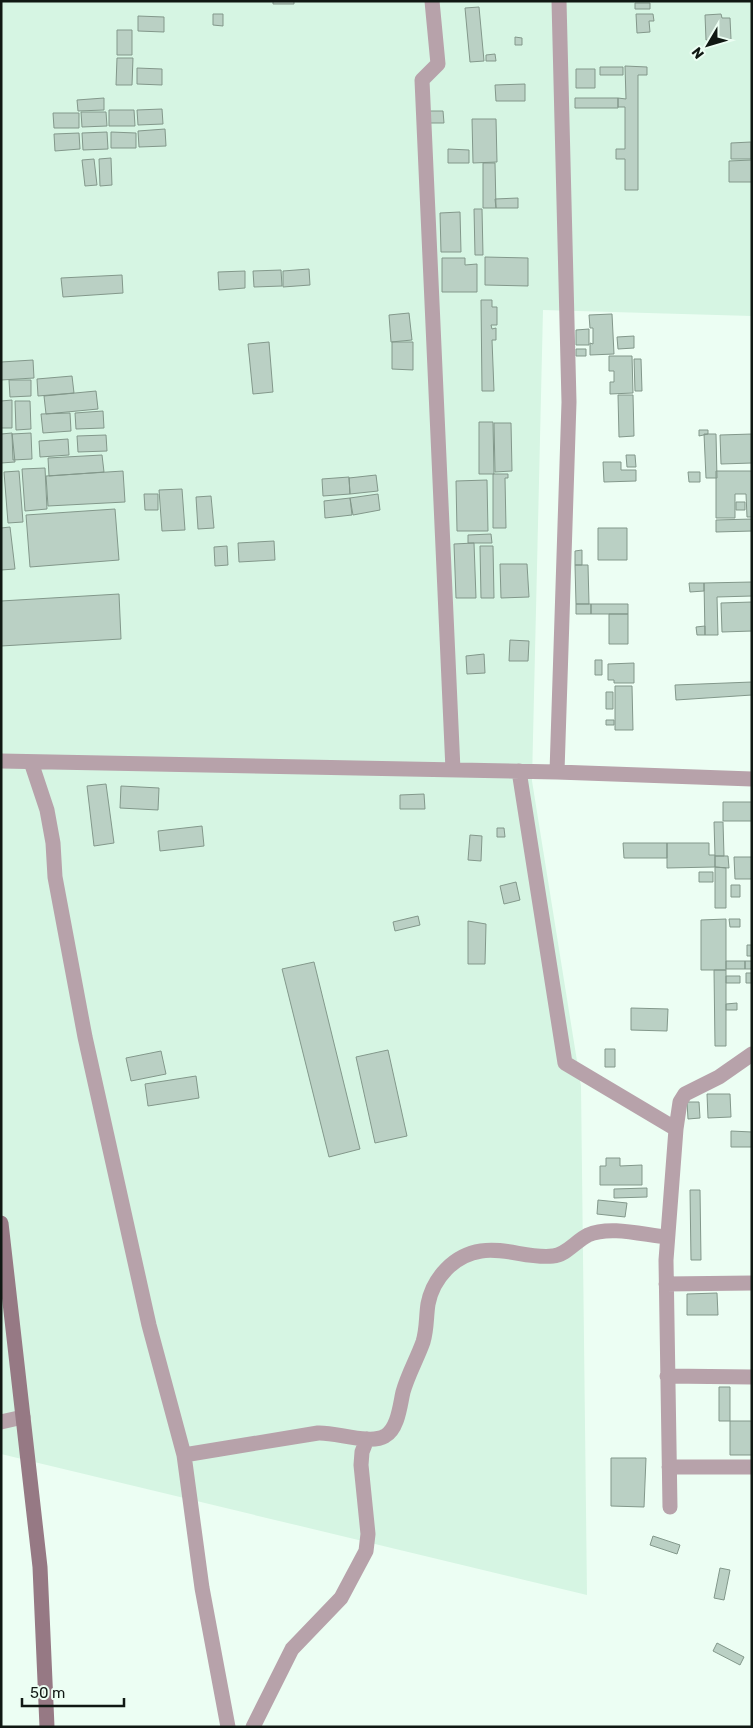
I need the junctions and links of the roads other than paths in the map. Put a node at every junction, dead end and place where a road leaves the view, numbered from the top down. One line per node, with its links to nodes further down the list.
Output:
1 (432, 1): 5 (street)
2 (559, 1): 7 (street)
3 (1, 761): 4 (street)
4 (31, 762): 5 (street); 20 (street)
5 (453, 770): 6 (street)
6 (519, 771): 7 (street); 10 (street)
7 (556, 772): 8 (street)
8 (752, 779)
9 (752, 1054): 10 (street)
10 (676, 1129): 12 (street)
11 (1, 1223): 17 (street)
12 (667, 1237): 14 (street); 19 (street)
13 (752, 1283): 14 (street)
14 (666, 1284): 15 (street)
15 (667, 1376): 16 (street); 22 (street)
16 (752, 1377)
17 (23, 1417): 18 (street); 24 (street)
18 (1, 1422)
19 (366, 1439): 20 (street); 26 (street)
20 (184, 1455): 25 (street)
21 (752, 1467): 22 (street)
22 (669, 1468): 23 (street)
23 (670, 1507)
24 (47, 1727)
25 (228, 1727)
26 (253, 1727)

